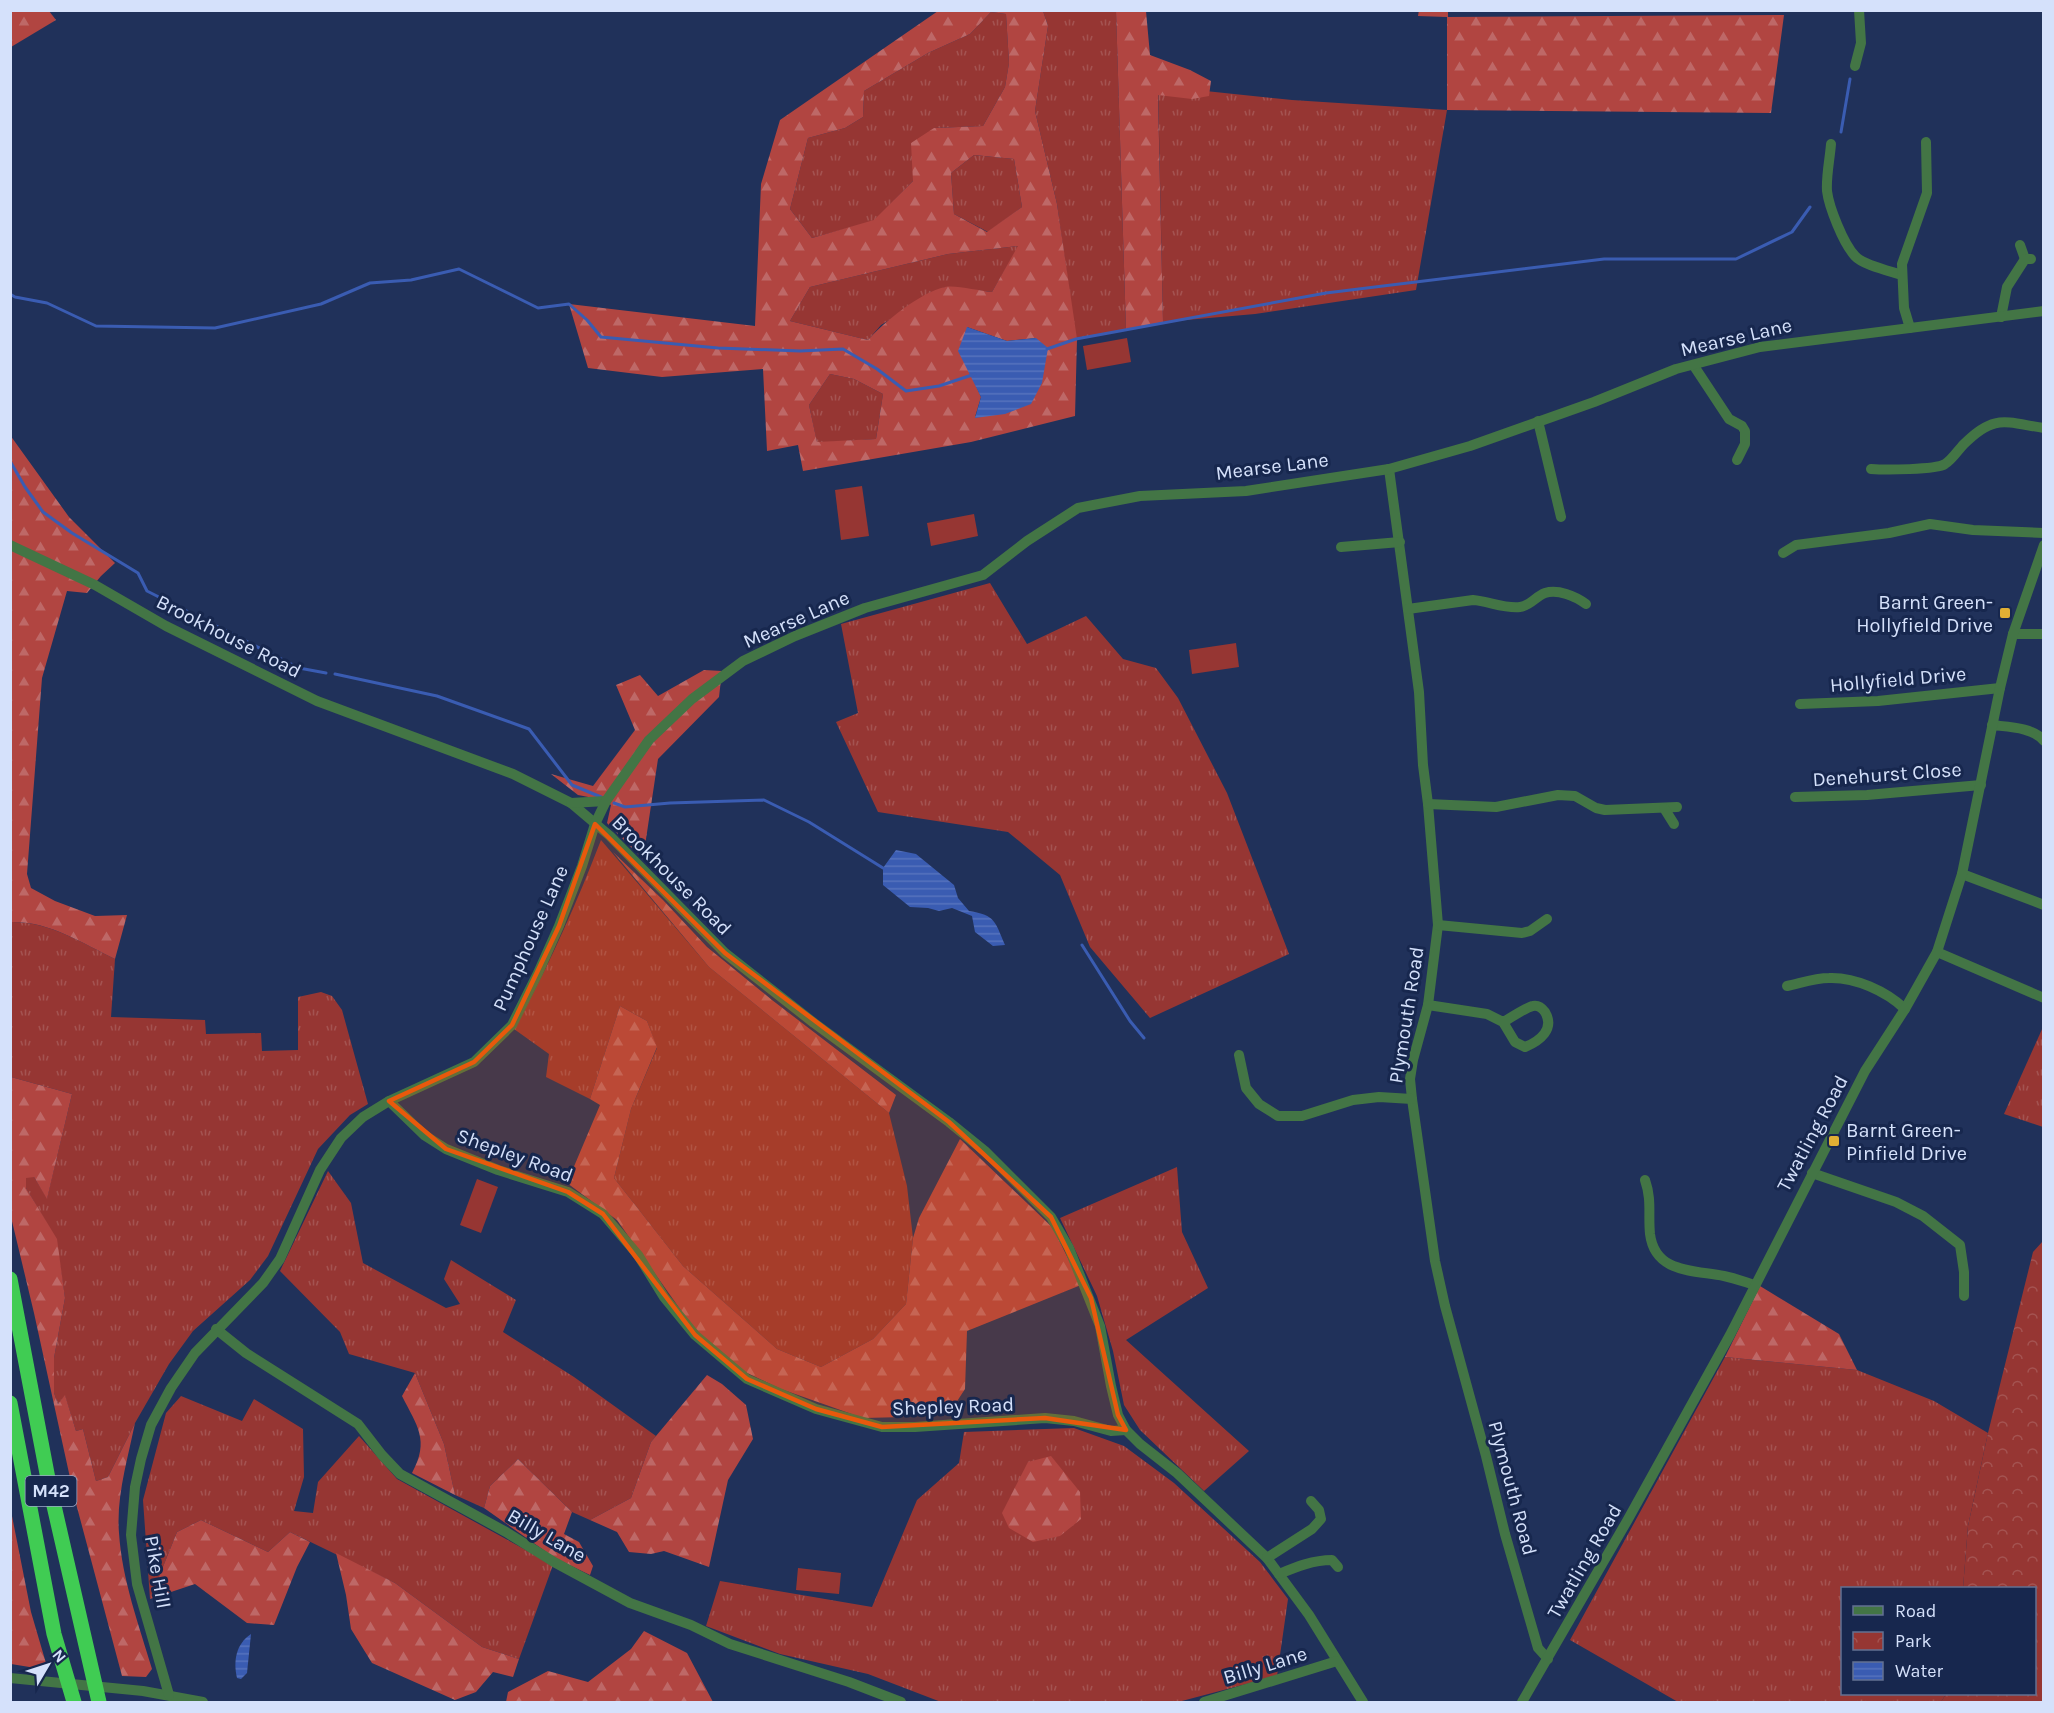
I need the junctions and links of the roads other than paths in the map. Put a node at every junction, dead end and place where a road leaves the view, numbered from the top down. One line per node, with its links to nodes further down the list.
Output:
1 (1859, 10): 2 (street)
2 (1856, 66)
3 (1926, 142): 6 (street)
4 (1831, 144): 6 (street)
5 (2020, 245): 8 (street)
6 (1902, 275): 9 (street)
7 (2043, 311): 8 (street, Mearse Lane)
8 (2001, 316): 9 (street, Mearse Lane)
9 (1910, 328): 10 (street, Mearse Lane)
10 (1694, 366): 11 (street, Mearse Lane); 13 (street)
11 (1538, 421): 14 (street, Mearse Lane); 16 (street)
12 (2043, 428): 15 (street)
13 (1737, 460)
14 (1389, 469): 18 (street, Plymouth Road); 33 (street, Mearse Lane)
15 (1871, 469)
16 (1561, 517)
17 (2043, 533): 22 (street)
18 (1400, 542): 21 (street); 24 (street, Plymouth Road)
19 (10, 545): 34 (street, Brookhouse Road)
20 (2043, 545): 25 (street, Twatling Road)
21 (1341, 547)
22 (1783, 553)
23 (1586, 604): 24 (street)
24 (1408, 609): 35 (street, Plymouth Road)
25 (2013, 634): 26 (street); 27 (street, Twatling Road)
26 (2043, 634)
27 (2000, 688): 28 (street, Hollyfield Drive); 29 (street, Twatling Road)
28 (1800, 704)
29 (1992, 724): 30 (street); 31 (street, Twatling Road)
30 (2043, 741)
31 (1981, 785): 32 (street, Denehurst Close); 40 (street, Twatling Road)
32 (1796, 797)
33 (606, 801): 34 (street); 38 (street, Mearse Lane)
34 (571, 803): 38 (street, Brookhouse Road)
35 (1428, 804): 37 (street); 43 (street, Plymouth Road)
36 (1677, 807): 37 (street)
37 (1664, 808): 39 (street)
38 (595, 824): 52 (street, Pumphouse Lane); 61 (street, Brookhouse Road)
39 (1674, 824)
40 (1962, 874): 41 (street); 44 (street, Twatling Road)
41 (2043, 905)
42 (1547, 919): 43 (street)
43 (1438, 925): 47 (street, Plymouth Road)
44 (1937, 952): 46 (street); 48 (street, Twatling Road)
45 (1787, 986): 48 (street)
46 (2043, 998)
47 (1428, 1005): 49 (street); 51 (street, Plymouth Road)
48 (1905, 1009): 53 (street, Twatling Road)
49 (1503, 1022)
50 (1239, 1055): 51 (street)
51 (1412, 1099): 66 (street, Plymouth Road)
52 (389, 1101): 58 (street, Pumphouse Lane); 61 (street, Shepley Road)
53 (1812, 1173): 56 (street, Twatling Road); 57 (street)
54 (1645, 1180): 56 (street)
55 (10, 1279): 71 (highway, M42)
56 (1755, 1285): 66 (street, Twatling Road)
57 (1964, 1296)
58 (216, 1329): 59 (street, Pumphouse Lane); 73 (street, Billy Lane)
59 (171, 1388): 69 (street, Pike Hill)
60 (10, 1403): 70 (highway, M42)
61 (1126, 1430): 63 (street)
62 (1311, 1501): 63 (street)
63 (1267, 1558): 65 (street)
64 (1338, 1566): 65 (street)
65 (1279, 1574): 67 (street)
66 (1548, 1659): 76 (street, Twatling Road)
67 (1337, 1661): 74 (street, Billy Lane); 75 (street)
68 (14, 1678): 69 (street)
69 (168, 1695): 72 (street)
70 (74, 1702)
71 (99, 1702)
72 (203, 1702)
73 (901, 1702)
74 (1204, 1702)
75 (1363, 1702)
76 (1522, 1702)

